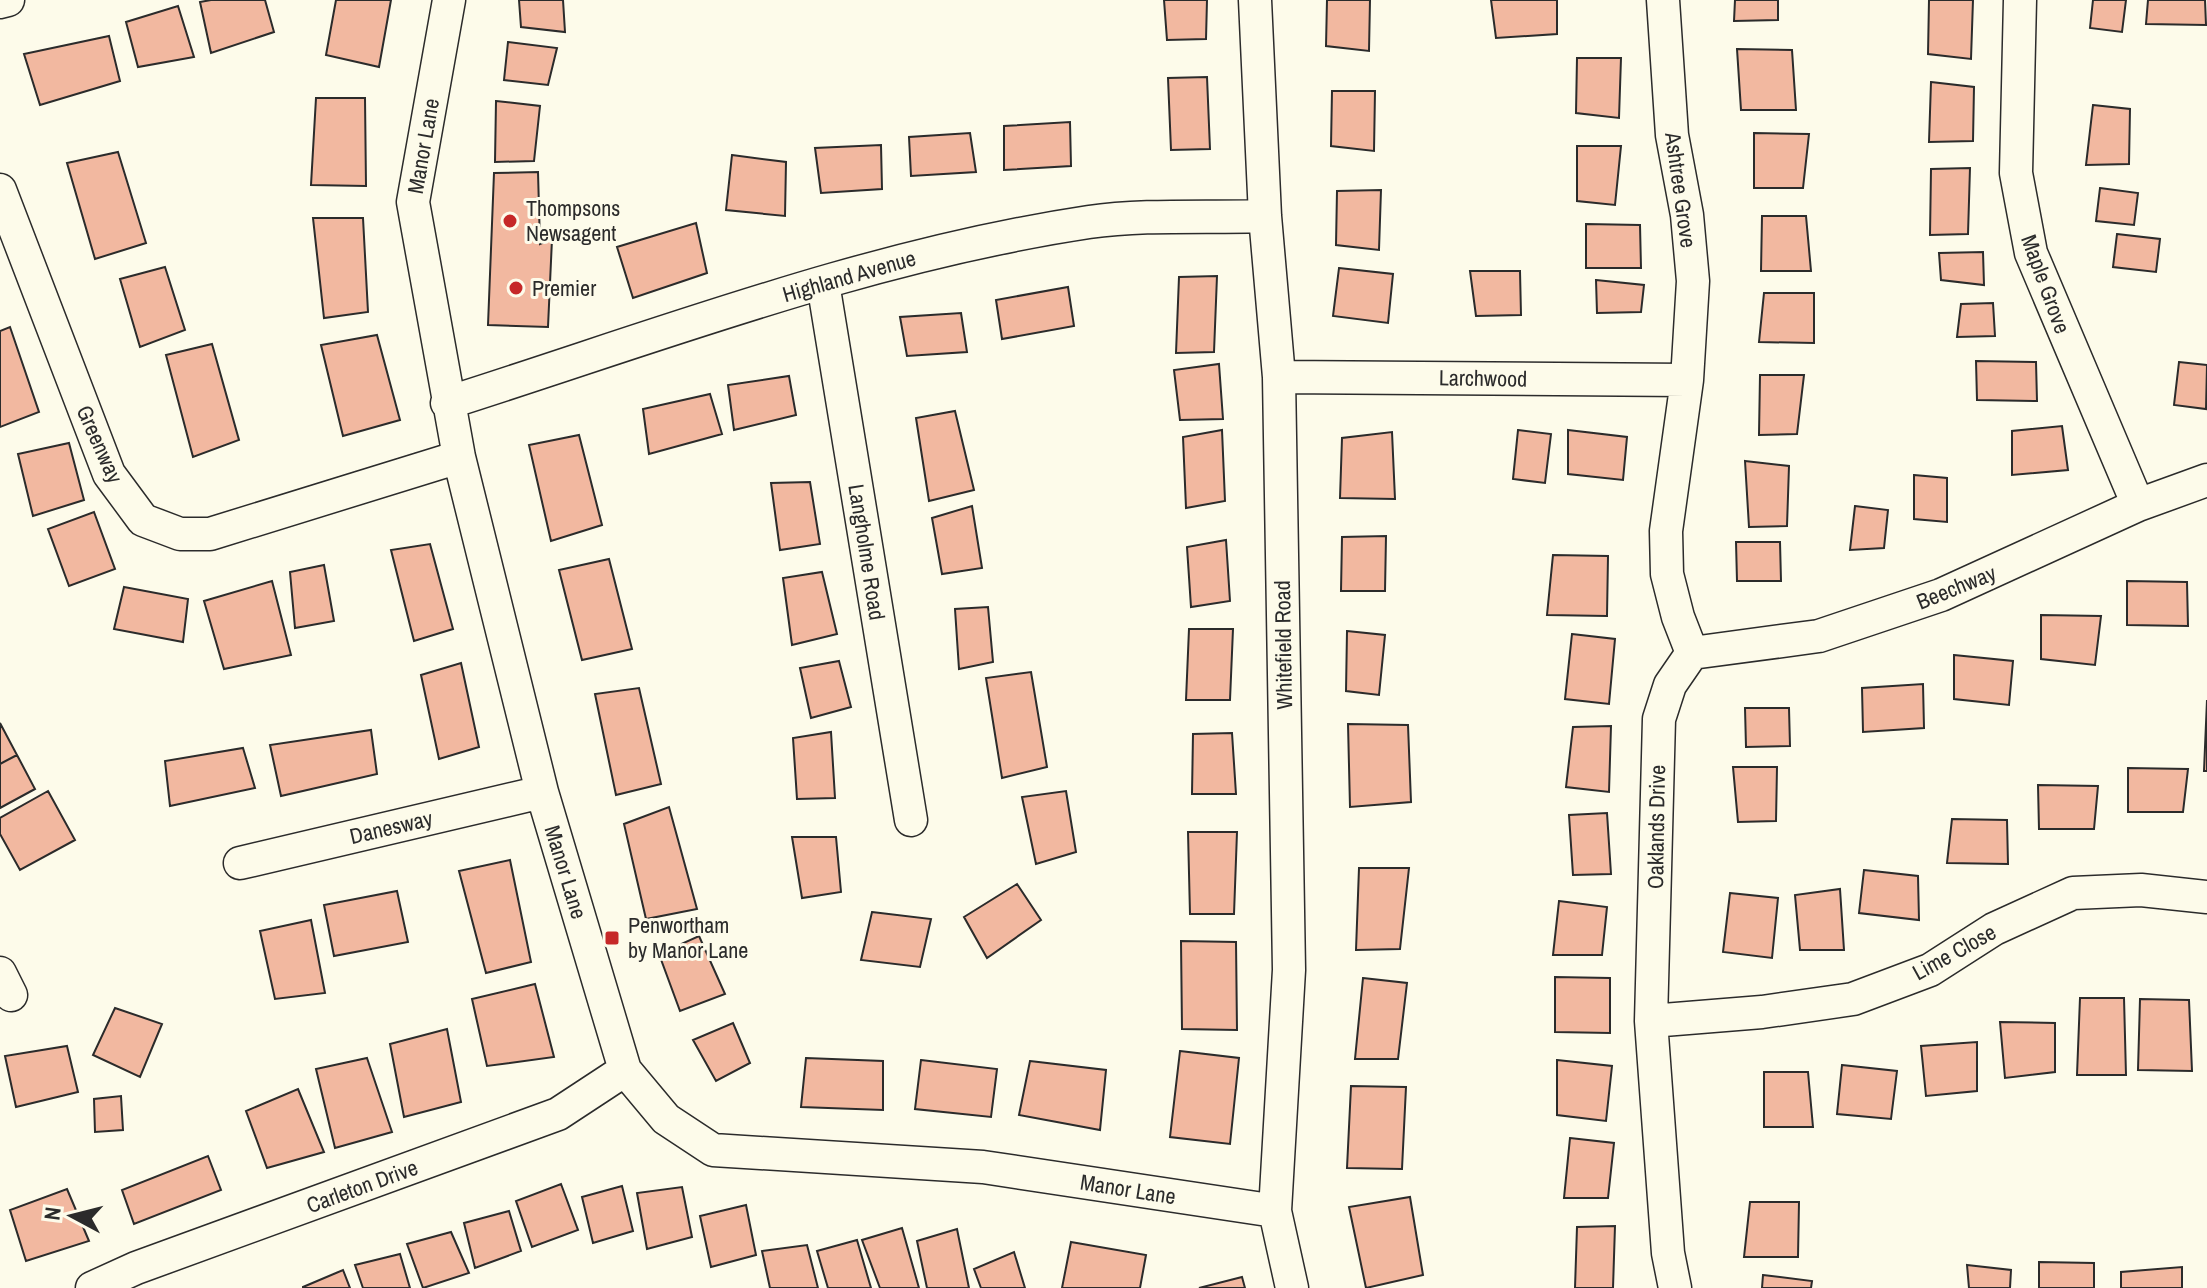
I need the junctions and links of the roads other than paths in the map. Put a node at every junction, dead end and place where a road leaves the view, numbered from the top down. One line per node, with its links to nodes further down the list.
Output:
1 (8, 0): 6 (street)
2 (449, 0): 12 (street, Manor Lane)
3 (1255, 0): 8 (street, Whitefield Road)
4 (1663, 0): 11 (street, Ashtree Grove)
5 (2020, 0): 15 (street, Maple Grove)
6 (0, 2)
7 (0, 190): 13 (street, Greenway)
8 (1265, 216): 9 (street, Highland Avenue); 10 (street, Whitefield Road)
9 (823, 283): 12 (street, Highland Avenue); 18 (street, Langholme Road)
10 (1279, 377): 11 (street, Larchwood); 23 (street, Whitefield Road)
11 (1687, 380): 16 (street)
12 (447, 403): 13 (street, Manor Lane)
13 (459, 457): 17 (street, Manor Lane)
14 (2207, 480): 15 (street, Beechway)
15 (2138, 505): 16 (street, Beechway)
16 (1692, 653): 21 (street, Oaklands Drive)
17 (542, 792): 19 (street, Danesway); 22 (street, Manor Lane)
18 (911, 820)
19 (240, 863)
20 (2207, 897): 21 (street, Lime Close)
21 (1651, 1021): 27 (street, Oaklands Drive)
22 (625, 1070): 23 (street, Manor Lane); 24 (street, Carleton Drive)
23 (1275, 1211): 26 (street, Whitefield Road)
24 (140, 1278): 25 (street, Carleton Drive)
25 (92, 1288)
26 (1292, 1288)
27 (1675, 1288)

